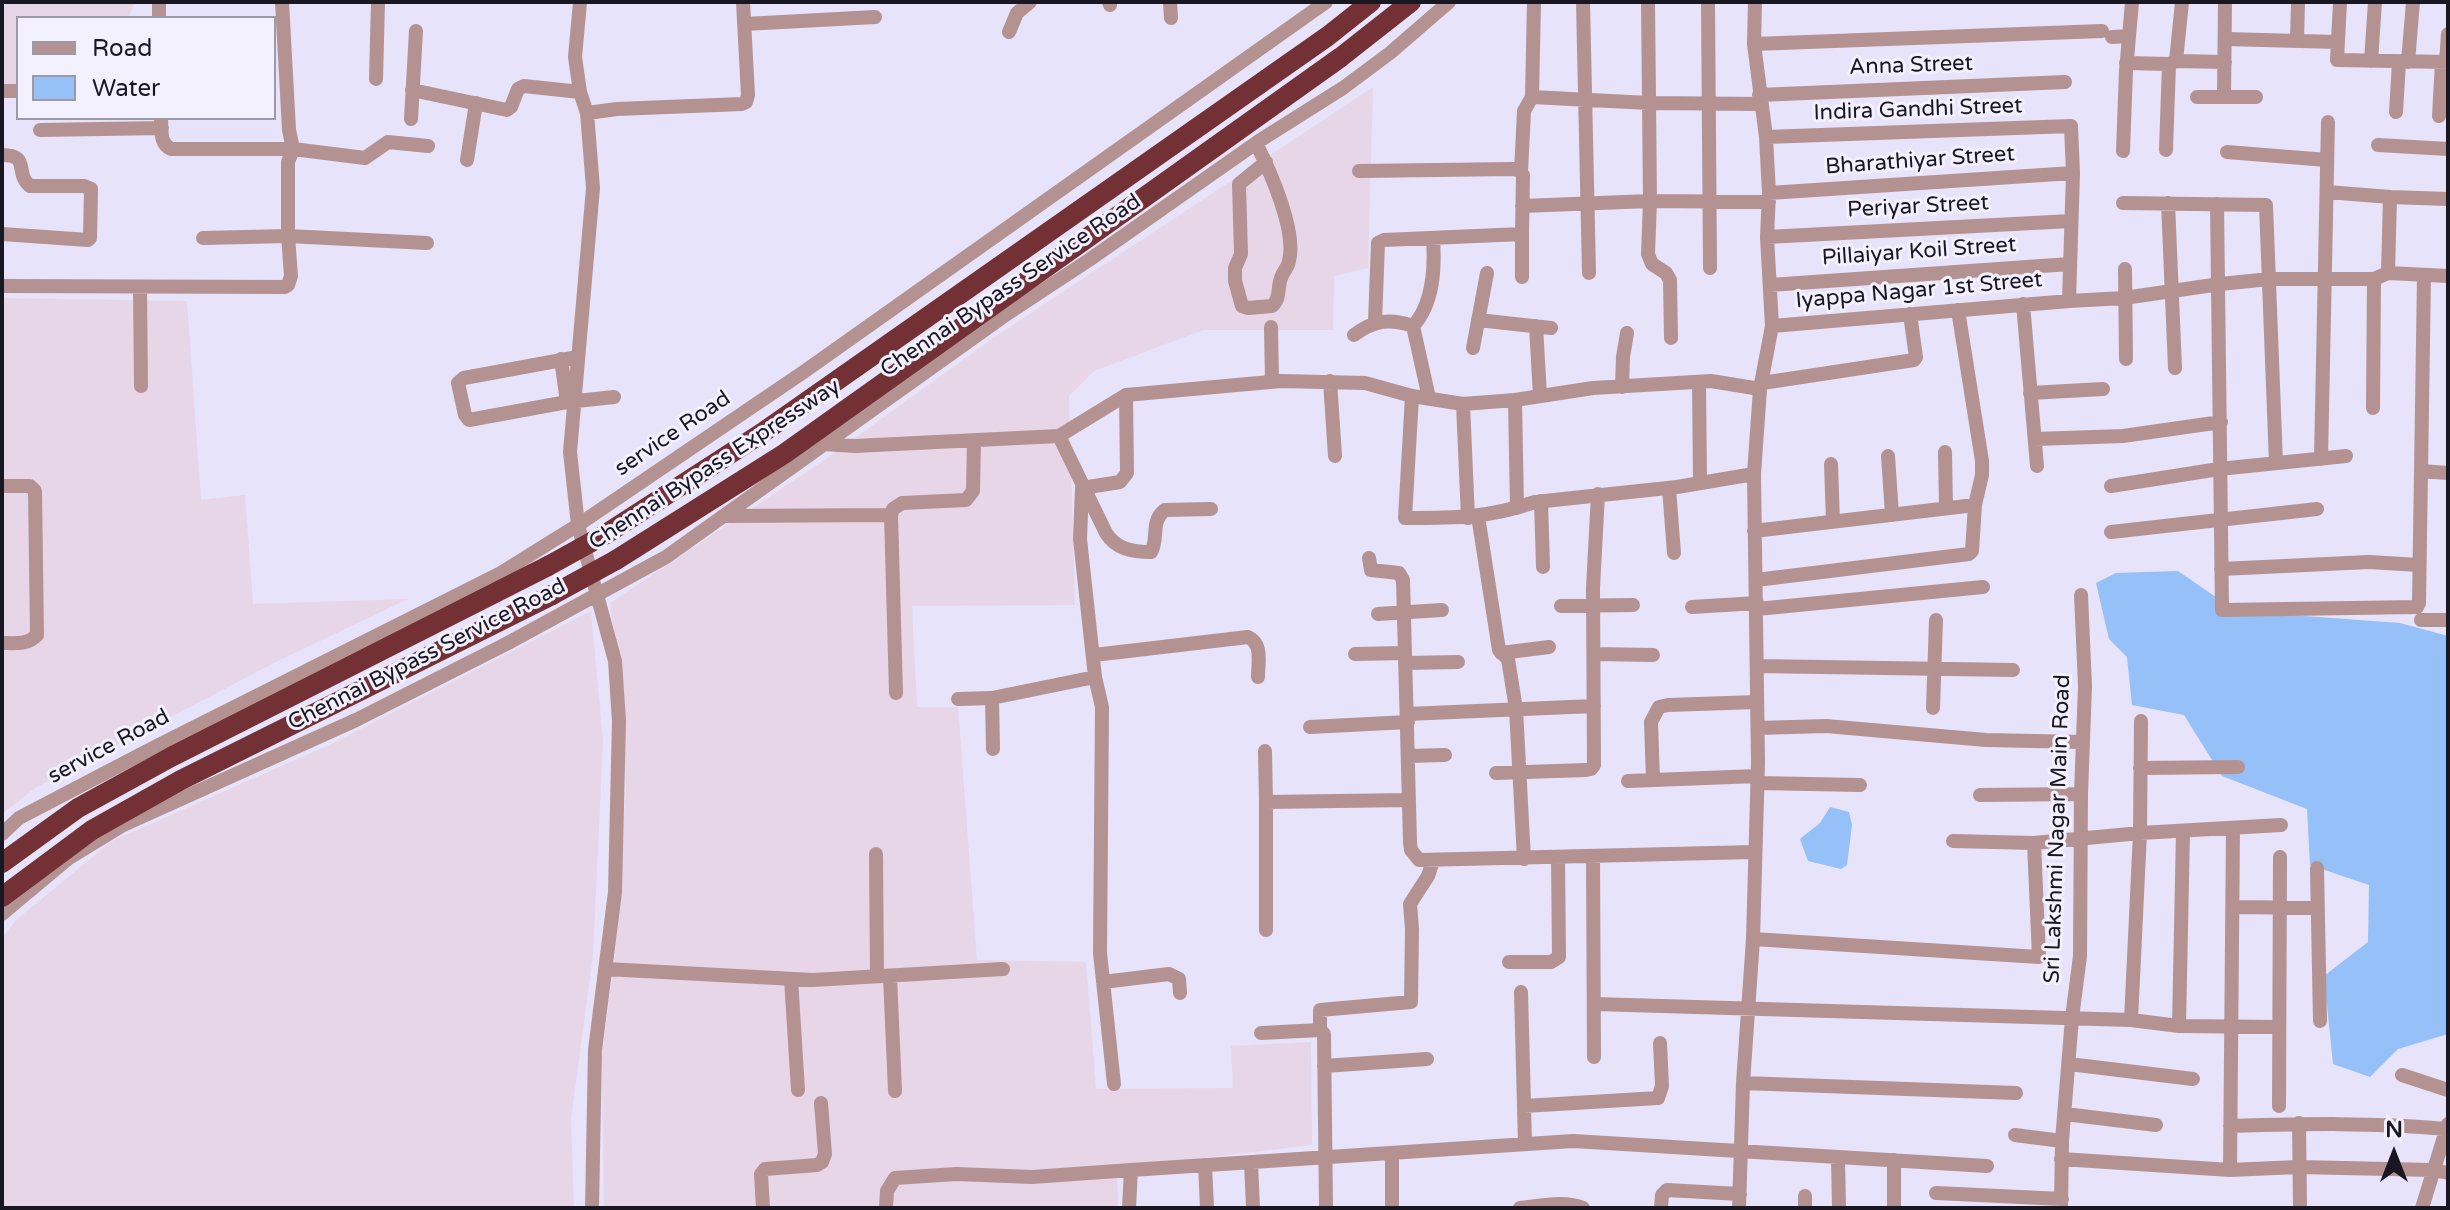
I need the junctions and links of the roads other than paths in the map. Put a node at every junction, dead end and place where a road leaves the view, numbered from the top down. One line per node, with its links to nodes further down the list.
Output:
1 (282, 2): 65 (street)
2 (378, 2): 41 (street)
3 (570, 2): 4 (street)
4 (580, 2): 44 (street)
5 (743, 2): 26 (street)
6 (1030, 2): 28 (street)
7 (1170, 2): 25 (street)
8 (1326, 2): 182 (street, service Road)
9 (1371, 2): 264 (highway, Chennai Bypass Expressway, bridge)
10 (1411, 2): 266 (highway, Chennai Bypass Expressway, bridge)
11 (1449, 2): 62 (street, Chennai Bypass Service Road)
12 (1534, 2): 45 (street)
13 (1583, 2): 49 (street)
14 (1648, 2): 52 (street)
15 (1708, 2): 53 (street)
16 (1755, 2): 34 (street)
17 (2132, 2): 30 (street)
18 (2182, 2): 40 (street)
19 (2225, 2): 31 (street)
20 (2298, 2): 32 (street)
21 (2340, 2): 33 (street)
22 (2375, 2): 35 (street)
23 (2413, 2): 37 (street)
24 (875, 17): 26 (street)
25 (1171, 18)
26 (745, 24): 55 (street)
27 (416, 31): 43 (street)
28 (1009, 32)
29 (2448, 34): 38 (street)
30 (2129, 36): 34 (street); 39 (street)
31 (2225, 39): 32 (street); 36 (street)
32 (2297, 41): 33 (street)
33 (2338, 42): 35 (street)
34 (1754, 44): 50 (street)
35 (2371, 61): 37 (street)
36 (2225, 62): 40 (street); 47 (street)
37 (2403, 62): 38 (street); 54 (street)
38 (2445, 62): 56 (street)
39 (2126, 63): 40 (street); 68 (street)
40 (2173, 63): 67 (street)
41 (376, 79)
42 (2065, 82): 50 (street, Anna Street)
43 (412, 90): 51 (street); 57 (street)
44 (580, 92): 51 (street); 55 (street)
45 (1532, 97): 49 (street, Anna Street); 75 (street)
46 (2197, 97): 47 (street)
47 (2224, 97): 48 (street)
48 (2256, 97)
49 (1584, 100): 52 (street, Anna Street); 83 (street)
50 (1760, 100): 53 (street, Anna Street); 61 (street)
51 (476, 103): 71 (street)
52 (1649, 103): 53 (street, Anna Street); 81 (street)
53 (1709, 104): 82 (street)
54 (2396, 112)
55 (587, 113): 126 (street)
56 (2439, 116)
57 (411, 119)
58 (2328, 122): 72 (street)
59 (162, 123): 60 (street); 65 (street)
60 (40, 130)
61 (1766, 137): 76 (street, Indira Gandhi Street); 79 (street)
62 (1256, 143): 73 (street); 151 (street, Chennai Bypass Service Road)
63 (2378, 145): 66 (street)
64 (428, 146): 65 (street)
65 (293, 149): 91 (street)
66 (2448, 149)
67 (2166, 150)
68 (2123, 151)
69 (2227, 152): 72 (street)
70 (2, 155): 89 (street)
71 (467, 160)
72 (2327, 160): 77 (street)
73 (1266, 162): 73 (street)
74 (1359, 171): 75 (street)
75 (1521, 172): 87 (street)
76 (2073, 173): 79 (street, Bharathiyar Street); 88 (street)
77 (2327, 192): 78 (street); 106 (street)
78 (2390, 197): 80 (street); 101 (street)
79 (1769, 198): 82 (street, Bharathiyar Street); 92 (street)
80 (2448, 199)
81 (1650, 201): 82 (street, Bharathiyar Street); 83 (street, Bharathiyar Street); 124 (street)
82 (1710, 201): 97 (street)
83 (1589, 202): 87 (street, Bharathiyar Street); 100 (street)
84 (2123, 203): 85 (street)
85 (2168, 203): 86 (street); 111 (street)
86 (2217, 204): 105 (street); 107 (street)
87 (1522, 206): 90 (street)
88 (2071, 221): 92 (street, Periyar Street); 96 (street)
89 (2, 234)
90 (1522, 234): 94 (street); 104 (street)
91 (288, 236): 93 (street); 95 (street); 110 (street)
92 (1767, 237): 108 (street)
93 (203, 238)
94 (1433, 238): 118 (street); 119 (street)
95 (427, 243)
96 (2070, 264): 108 (street, Pillaiyar Koil Street); 113 (street)
97 (1710, 268)
98 (2125, 269): 112 (street)
99 (1487, 273): 117 (street)
100 (1589, 273)
101 (2381, 276): 102 (street, Iyappa Nagar 1st Street); 106 (street, Iyappa Nagar 1st Street); 146 (street)
102 (2424, 276): 103 (street, Iyappa Nagar 1st Street); 161 (street)
103 (2448, 276)
104 (1522, 277)
105 (2270, 279): 106 (street, Iyappa Nagar 1st Street); 107 (street, Iyappa Nagar 1st Street); 157 (street)
106 (2326, 280): 156 (street)
107 (2220, 284): 111 (street, Iyappa Nagar 1st Street); 147 (street)
108 (1770, 285): 120 (street)
109 (2, 286): 110 (street)
110 (140, 287): 133 (street)
111 (2173, 290): 112 (street, Iyappa Nagar 1st Street); 129 (street)
112 (2124, 298): 113 (street, Iyappa Nagar 1st Street); 128 (street)
113 (2069, 301): 114 (street, Iyappa Nagar 1st Street)
114 (2023, 304): 115 (street, Iyappa Nagar 1st Street); 137 (street)
115 (1958, 310): 116 (street, Iyappa Nagar 1st Street); 171 (street)
116 (1910, 314): 120 (street, Iyappa Nagar 1st Street); 134 (street)
117 (1478, 320): 125 (street); 140 (street)
118 (1375, 322): 119 (street); 123 (street)
119 (1413, 326): 142 (street)
120 (1772, 326): 134 (street)
121 (1271, 327): 131 (street)
122 (1627, 333): 135 (street)
123 (1354, 335)
124 (1671, 338)
125 (1473, 348)
126 (578, 357): 127 (street); 144 (street)
127 (561, 359): 144 (street); 144 (street)
128 (2126, 359)
129 (2175, 368)
130 (1330, 381): 131 (street); 139 (street); 153 (street)
131 (1272, 382): 138 (street)
132 (1699, 382): 134 (street); 135 (street); 164 (street)
133 (141, 386)
134 (1761, 386): 163 (street)
135 (1622, 387): 140 (street)
136 (2103, 389): 137 (street)
137 (2030, 393): 149 (street)
138 (1126, 395): 148 (street); 167 (street)
139 (1412, 396): 142 (street); 179 (street)
140 (1540, 396): 143 (street)
141 (614, 397): 144 (street)
142 (1429, 398): 145 (street)
143 (1515, 400): 145 (street); 172 (street)
144 (571, 401): 182 (street)
145 (1463, 404): 179 (street)
146 (2373, 408)
147 (2221, 422): 149 (street); 160 (street)
148 (1059, 436): 150 (street); 167 (street)
149 (2035, 439): 159 (street)
150 (974, 441): 151 (street); 176 (street)
151 (823, 444): 178 (street, Chennai Bypass Service Road)
152 (1945, 452): 173 (street)
153 (1335, 456)
154 (1888, 456): 177 (street)
155 (2346, 456): 156 (street)
156 (2321, 459): 157 (street)
157 (2276, 463): 160 (street)
158 (1831, 464): 181 (street)
159 (2037, 466)
160 (2219, 469): 166 (street); 180 (street)
161 (2421, 471): 162 (street); 187 (street)
162 (2448, 473)
163 (1754, 474): 164 (street); 183 (street)
164 (1700, 483): 168 (street)
165 (2, 486): 205 (street)
166 (2111, 486)
167 (1082, 488): 174 (street); 210 (street)
168 (1669, 488): 169 (street); 185 (street)
169 (1598, 494): 170 (street); 196 (street)
170 (1541, 501): 172 (street); 188 (street)
171 (1975, 505): 173 (street); 190 (street)
172 (1517, 508): 179 (street)
173 (1946, 508): 177 (street)
174 (1211, 509)
175 (2317, 509): 180 (street)
176 (891, 515): 178 (street); 219 (street)
177 (1892, 515): 181 (street)
178 (723, 516): 192 (street, Chennai Bypass Service Road)
179 (1473, 517): 207 (street)
180 (2221, 519): 184 (street); 189 (street)
181 (1833, 522): 183 (street)
182 (578, 525): 192 (street); 247 (street, service Road)
183 (1754, 531): 190 (street)
184 (2111, 532)
185 (1674, 553)
186 (1369, 558): 200 (street)
187 (2419, 565): 189 (street); 189 (street)
188 (1543, 567)
189 (2221, 569)
190 (1756, 580): 197 (street)
191 (1983, 587): 197 (street)
192 (598, 593): 270 (street, Chennai Bypass Service Road); 274 (street)
193 (2081, 595): 230 (street, Sri Lakshmi Nagar Main Road)
194 (1633, 605): 196 (street)
195 (1561, 606): 196 (street)
196 (1594, 606): 209 (street)
197 (1757, 606): 198 (street); 214 (street)
198 (1692, 607)
199 (1442, 610): 200 (street)
200 (1404, 612): 201 (street); 212 (street)
201 (1378, 614)
202 (1936, 620): 215 (street)
203 (2421, 620): 204 (street)
204 (2448, 620)
205 (2, 643)
206 (1549, 647): 207 (street)
207 (1501, 653): 225 (street)
208 (1355, 654): 212 (street)
209 (1594, 654): 211 (street); 223 (street)
210 (1094, 655): 217 (street); 218 (street)
211 (1653, 655)
212 (1405, 658): 213 (street); 226 (street)
213 (1458, 662)
214 (1757, 666): 215 (street); 222 (street)
215 (1935, 669): 216 (street); 224 (street)
216 (2013, 670)
217 (1095, 677): 220 (street); 278 (street)
218 (1258, 677)
219 (896, 693)
220 (992, 698): 221 (street); 231 (street)
221 (958, 699)
222 (1757, 702): 229 (street); 239 (street)
223 (1594, 706): 225 (street); 238 (street)
224 (1933, 708)
225 (1516, 709): 226 (street); 238 (street)
226 (1408, 718): 228 (street); 234 (street)
227 (2141, 721): 236 (street)
228 (1310, 727)
229 (1758, 728): 230 (street); 240 (street)
230 (2083, 742): 243 (street, Sri Lakshmi Nagar Main Road)
231 (993, 749)
232 (1265, 751): 246 (street)
233 (1445, 755): 234 (street)
234 (1408, 756): 245 (street)
235 (2238, 767): 236 (street)
236 (2140, 768): 252 (street)
237 (1496, 773): 238 (street)
238 (1519, 773): 262 (street)
239 (1653, 780): 240 (street); 241 (street)
240 (1757, 780): 242 (street); 257 (street)
241 (1628, 781)
242 (1860, 785)
243 (2081, 794): 244 (street); 254 (street, Sri Lakshmi Nagar Main Road)
244 (1980, 795)
245 (1409, 800): 246 (street); 263 (street)
246 (1266, 802): 271 (street)
247 (19, 818): 248 (street); 253 (street, service Road)
248 (2, 819)
249 (2281, 825): 250 (street)
250 (2233, 828): 251 (street); 267 (street)
251 (2183, 831): 252 (street); 286 (street)
252 (2140, 833): 254 (street); 284 (street)
253 (2, 834)
254 (2082, 839): 256 (street); 283 (street, Sri Lakshmi Nagar Main Road)
255 (1953, 841): 256 (street)
256 (2034, 843): 272 (street)
257 (1754, 852): 259 (street); 272 (street)
258 (876, 854): 276 (street)
259 (1593, 857): 261 (street); 281 (street)
260 (2280, 857): 268 (street)
261 (1558, 858): 262 (street); 273 (street)
262 (1524, 859): 263 (street)
263 (1433, 861): 289 (street)
264 (2, 863)
265 (2317, 868): 269 (street)
266 (2, 897)
267 (2233, 907): 268 (street); 287 (street)
268 (2280, 908): 269 (street); 288 (street)
269 (2317, 908): 285 (street)
270 (2, 914)
271 (1266, 930)
272 (1753, 939): 282 (street)
273 (1509, 962)
274 (606, 969): 277 (street); 332 (street)
275 (1003, 969): 276 (street)
276 (884, 976): 277 (street); 302 (street)
277 (791, 979): 300 (street)
278 (1103, 982): 280 (street); 299 (street)
279 (1521, 992): 305 (street)
280 (1180, 993)
281 (1595, 1004): 282 (street); 292 (street)
282 (1748, 1008): 283 (street); 298 (street)
283 (2072, 1018): 284 (street); 294 (street, Sri Lakshmi Nagar Main Road)
284 (2131, 1020): 286 (street)
285 (2320, 1021)
286 (2179, 1026): 287 (street)
287 (2232, 1027): 288 (street); 310 (street)
288 (2278, 1027): 306 (street)
289 (1320, 1030): 290 (street); 295 (street)
290 (1261, 1033)
291 (1660, 1043): 305 (street)
292 (1594, 1057)
293 (1427, 1059): 295 (street)
294 (2069, 1064): 297 (street); 307 (street, Sri Lakshmi Nagar Main Road)
295 (1324, 1066): 317 (street)
296 (2402, 1075): 301 (street)
297 (2193, 1079)
298 (1743, 1083): 303 (street); 315 (street)
299 (1114, 1084)
300 (798, 1090)
301 (2448, 1090)
302 (895, 1091)
303 (2016, 1093)
304 (821, 1103): 333 (street)
305 (1524, 1106): 314 (street)
306 (2279, 1106)
307 (2065, 1114): 309 (street); 313 (street, Sri Lakshmi Nagar Main Road)
308 (2299, 1123): 310 (street); 311 (street); 324 (street)
309 (2156, 1125)
310 (2230, 1126): 326 (street)
311 (2447, 1126): 327 (street)
312 (2015, 1135): 313 (street)
313 (2062, 1141): 319 (street, Sri Lakshmi Nagar Main Road)
314 (1525, 1144): 315 (street); 316 (street)
315 (1742, 1151): 318 (street); 330 (street)
316 (1392, 1153): 317 (street); 339 (street)
317 (1325, 1157): 321 (street); 338 (street)
318 (1838, 1159): 320 (street); 343 (street)
319 (2061, 1159): 326 (street); 331 (street, Sri Lakshmi Nagar Main Road)
320 (1894, 1160): 323 (street); 344 (street)
321 (1251, 1162): 322 (street); 337 (street)
322 (1205, 1165): 325 (street); 336 (street)
323 (1987, 1166)
324 (2298, 1167): 326 (street); 327 (street); 345 (street)
325 (1131, 1170): 334 (street); 335 (street)
326 (2230, 1170)
327 (2433, 1170): 328 (street); 346 (street)
328 (2448, 1173)
329 (1936, 1193): 331 (street)
330 (1739, 1201): 342 (street)
331 (2061, 1204)
332 (592, 1208)
333 (763, 1208)
334 (886, 1208)
335 (1129, 1208)
336 (1207, 1208)
337 (1253, 1208)
338 (1326, 1208)
339 (1392, 1208)
340 (1520, 1208): 341 (street)
341 (1583, 1208)
342 (1661, 1208)
343 (1839, 1208)
344 (1894, 1208)
345 (2300, 1208)
346 (2422, 1208)

